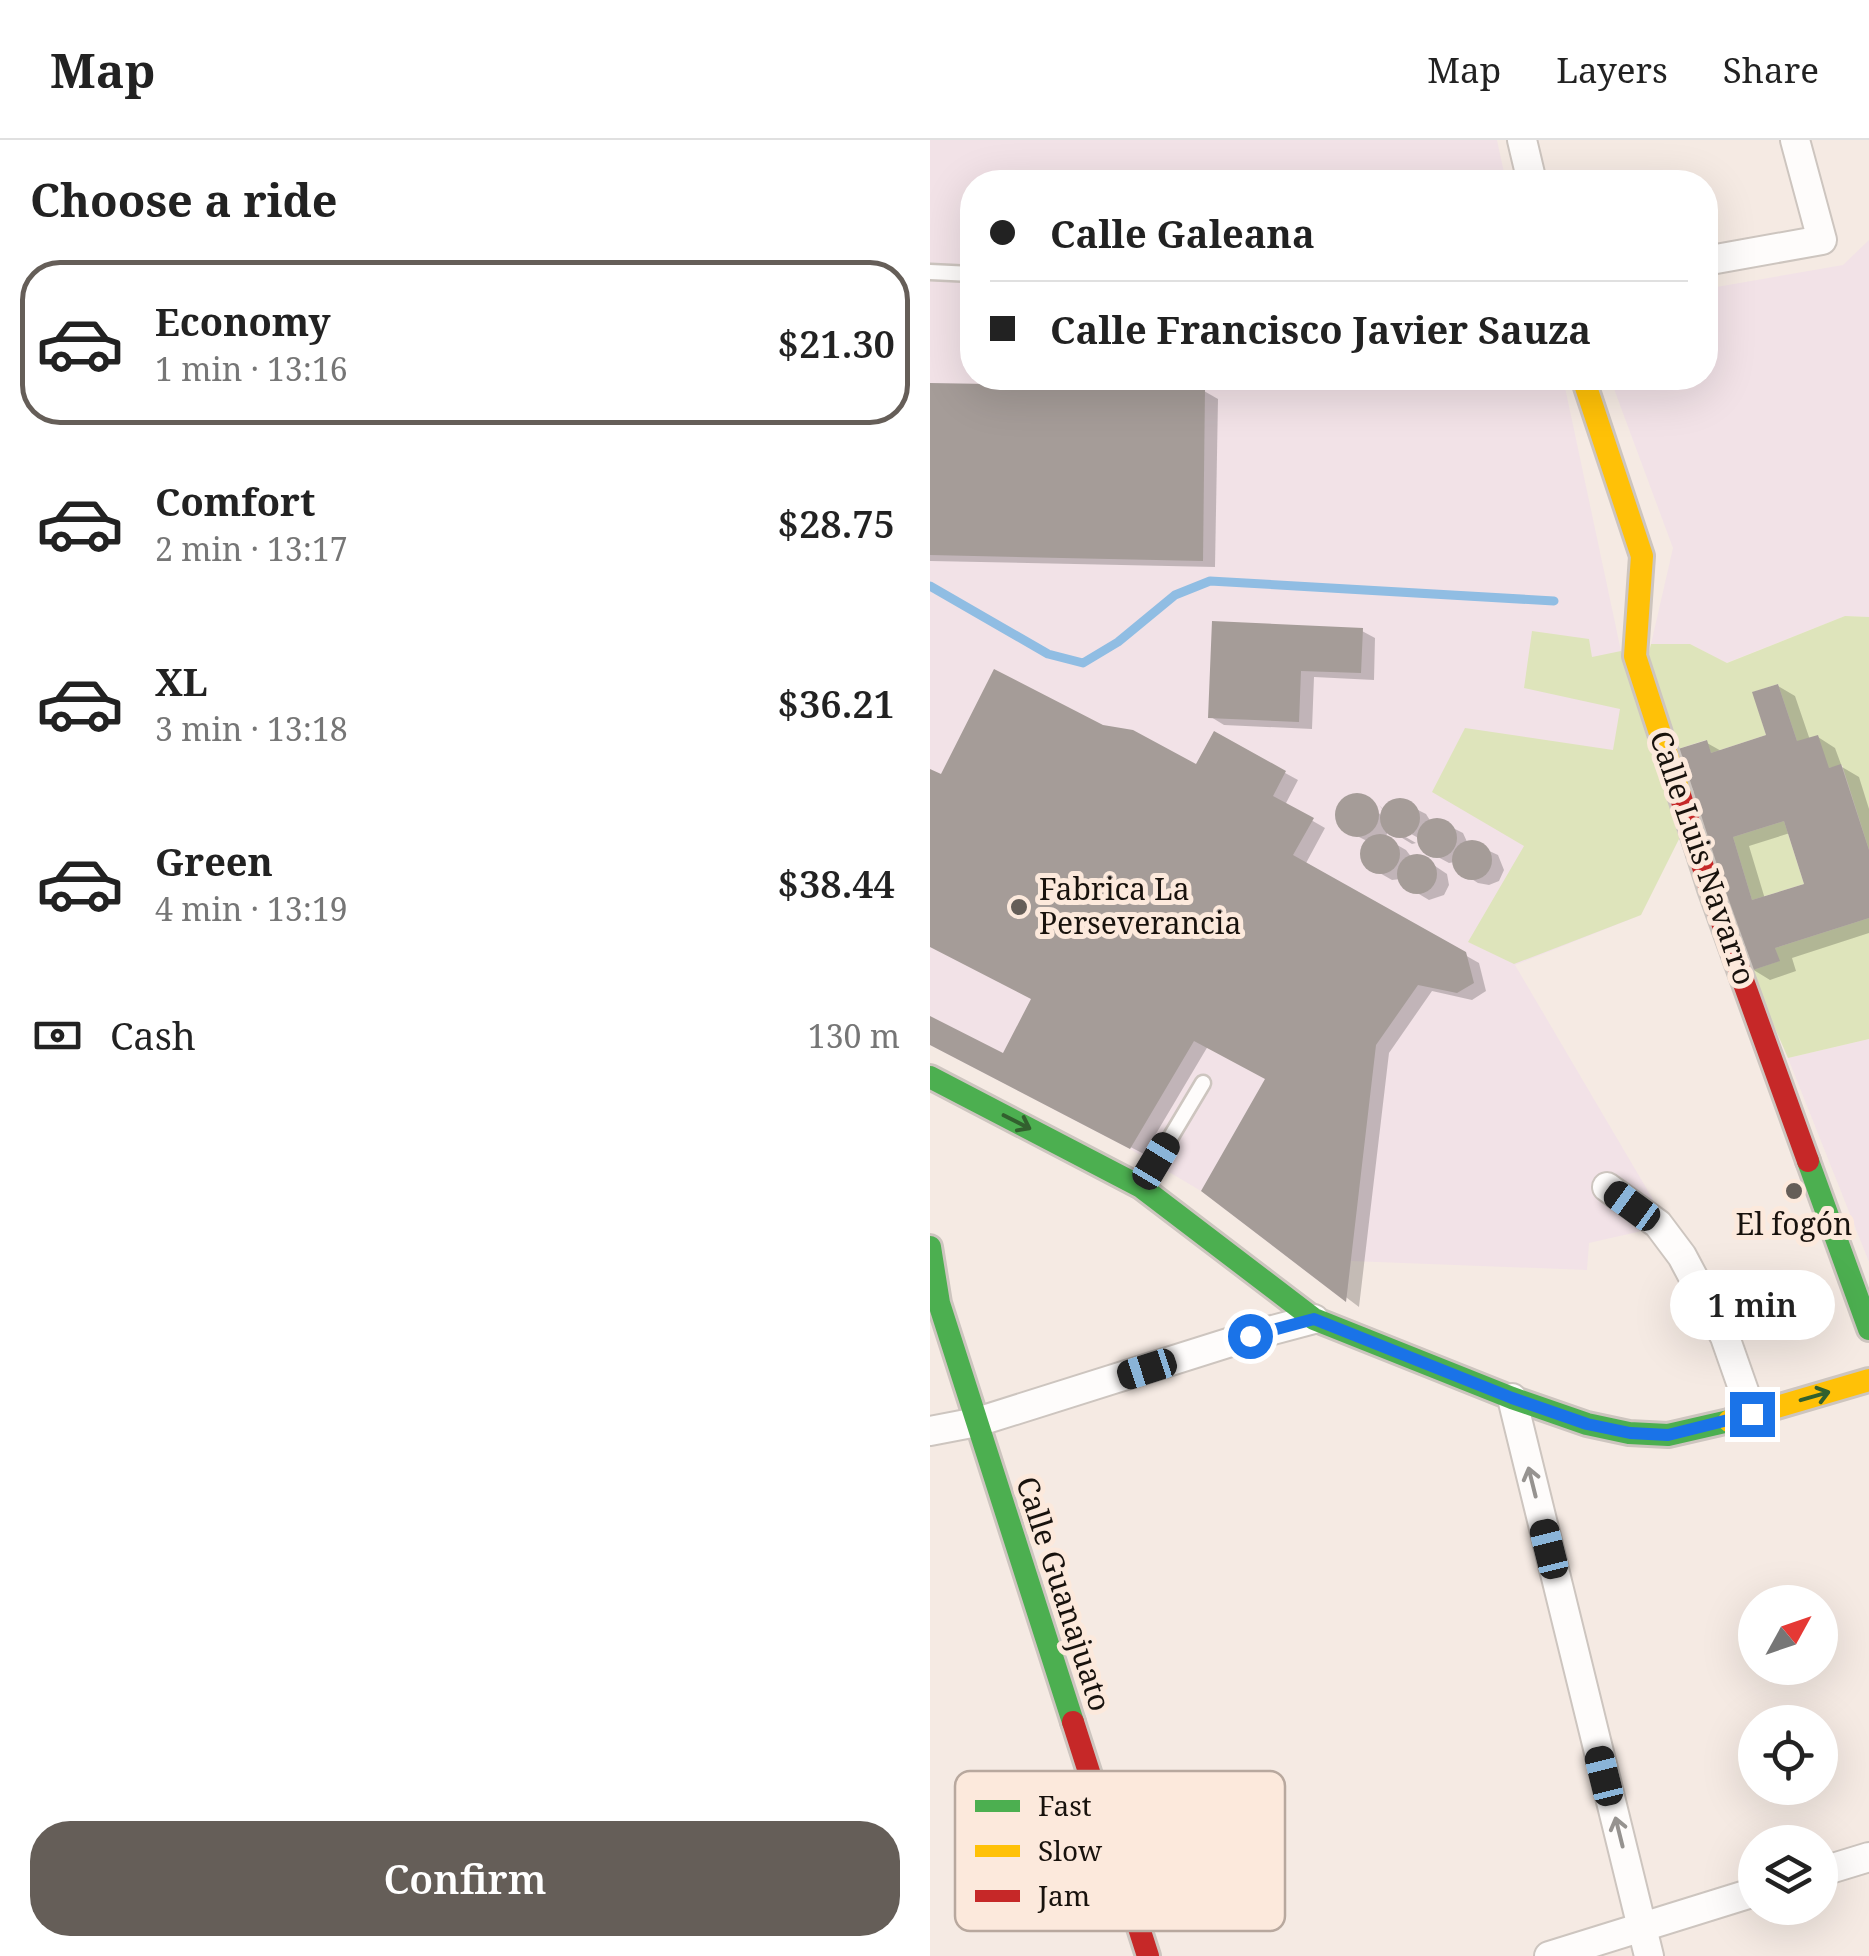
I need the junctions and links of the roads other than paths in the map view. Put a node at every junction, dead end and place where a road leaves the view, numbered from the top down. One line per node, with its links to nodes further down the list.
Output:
1 (1522, 140): 3 (street)
2 (1796, 140): 4 (street)
3 (1529, 170)
4 (1718, 260)
5 (930, 272): 6 (lane)
6 (960, 273)
7 (1587, 390): 14 (street, Calle Luis Navarro)
8 (930, 1077): 10 (street, one-way to 10)
9 (1203, 1083): 10 (lane)
10 (1141, 1186): 13 (street)
11 (1608, 1187): 17 (street)
12 (930, 1248): 18 (street, Calle Guanajuato)
13 (1314, 1319): 16 (street); 18 (street)
14 (1869, 1330)
15 (1869, 1380): 17 (street, one-way to 15)
16 (1512, 1398): 17 (street); 24 (street, one-way to 16)
17 (1752, 1414)
18 (976, 1422): 19 (street); 20 (street, Calle Guanajuato)
19 (930, 1431)
20 (1088, 1771)
21 (1869, 1857): 22 (street)
22 (1838, 1866)
23 (1738, 1897): 24 (street)
24 (1642, 1927): 27 (street); 28 (street)
25 (1140, 1931): 26 (street, Calle Guanajuato)
26 (1148, 1956)
27 (1549, 1956)
28 (1649, 1956)

